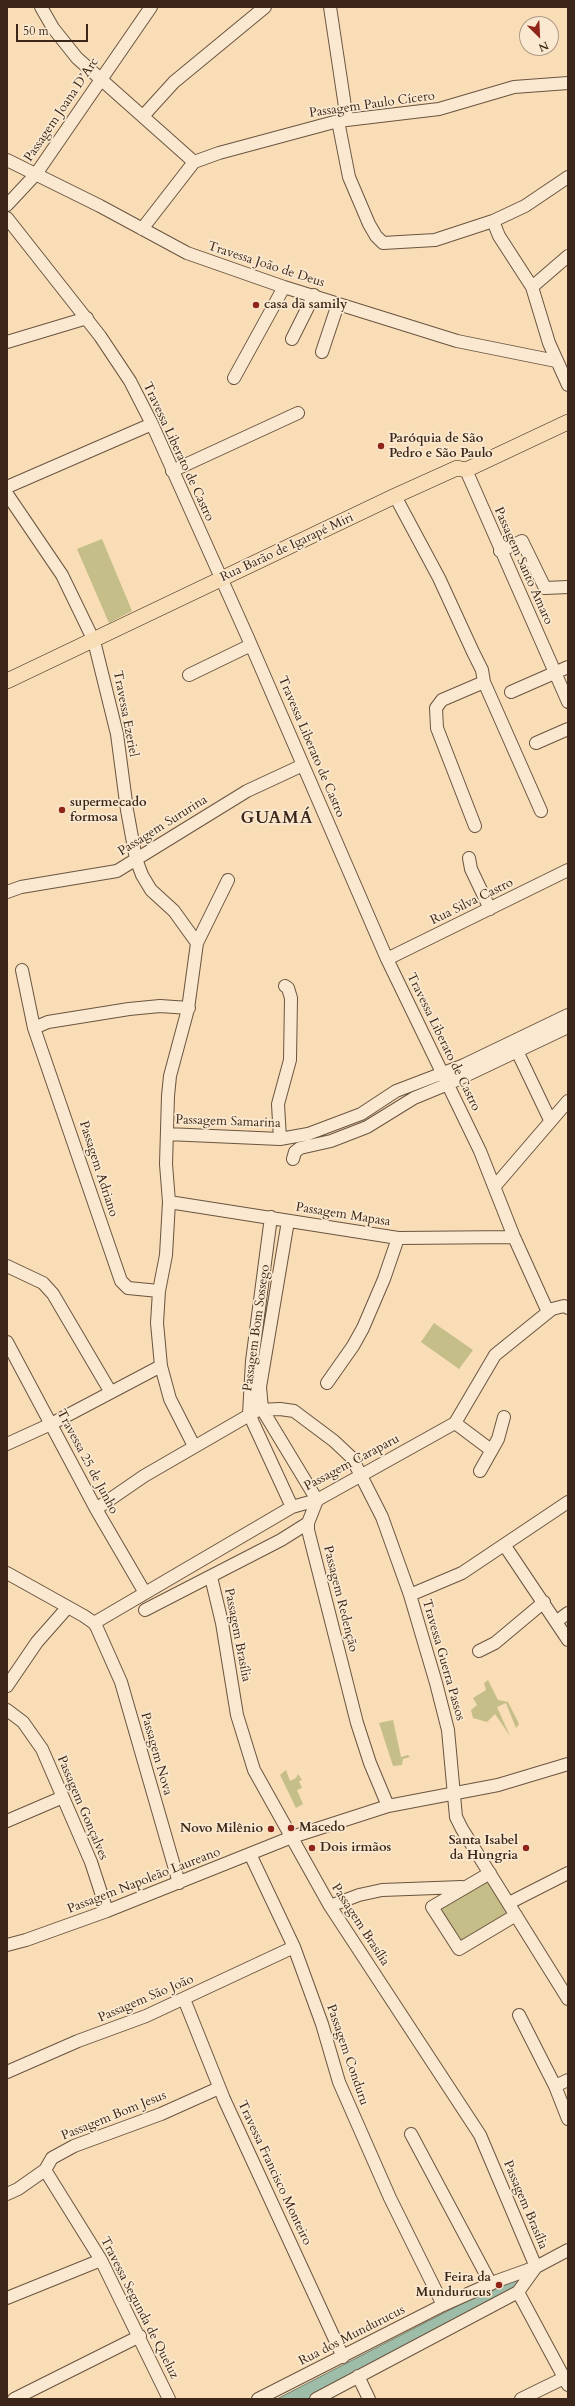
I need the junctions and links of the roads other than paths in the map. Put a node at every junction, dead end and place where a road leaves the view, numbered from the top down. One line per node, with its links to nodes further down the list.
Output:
1 (41, 7): 5 (street)
2 (151, 7): 5 (street, Passagem Joana D’Arc)
3 (264, 7): 7 (street)
4 (330, 7): 8 (street)
5 (100, 79): 7 (street); 11 (street, Passagem Joana D’Arc)
6 (568, 83): 8 (street, Passagem Paulo Cícero)
7 (144, 115): 10 (street)
8 (343, 121): 10 (street, Passagem Paulo Cícero); 15 (street)
9 (7, 160): 11 (street, Travessa João de Deus)
10 (194, 162): 16 (street)
11 (36, 174): 13 (street, Passagem Joana D’Arc); 16 (street, Travessa João de Deus)
12 (568, 176): 15 (street)
13 (7, 206)
14 (7, 218): 22 (street, Travessa Liberato de Castro)
15 (494, 221): 19 (street)
16 (142, 229): 18 (street, Travessa João de Deus)
17 (568, 256): 19 (street)
18 (284, 287): 20 (street, Travessa João de Deus); 27 (street)
19 (532, 287): 26 (street)
20 (314, 295): 21 (street, Travessa João de Deus); 23 (street)
21 (338, 304): 25 (street); 26 (street, Travessa João de Deus)
22 (87, 318): 24 (street); 31 (street, Travessa Liberato de Castro)
23 (292, 339)
24 (7, 342)
25 (322, 352)
26 (556, 361): 28 (street)
27 (234, 378)
28 (568, 385)
29 (298, 413): 33 (street)
30 (568, 422): 32 (main road, Rua Barão de Igarapé Miri)
31 (152, 424): 33 (street, Travessa Liberato de Castro); 34 (street)
32 (466, 470): 36 (main road, Rua Barão de Igarapé Miri); 37 (street, Passagem Santo Amaro)
33 (172, 471): 38 (street, Travessa Liberato de Castro)
34 (7, 487)
35 (7, 494): 40 (street, Travessa Ezeriel)
36 (395, 496): 38 (main road, Rua Barão de Igarapé Miri); 46 (street)
37 (500, 550): 39 (street); 43 (street, Passagem Santo Amaro)
38 (221, 580): 40 (main road, Rua Barão de Igarapé Miri); 41 (street, Travessa Liberato de Castro)
39 (568, 587)
40 (94, 641): 45 (main road, Rua Barão de Igarapé Miri); 55 (street, Travessa Ezeriel)
41 (251, 645): 44 (street); 51 (street, Travessa Liberato de Castro)
42 (568, 667): 43 (street)
43 (554, 673): 47 (street); 48 (street, Passagem Santo Amaro)
44 (190, 675)
45 (7, 681)
46 (484, 682): 52 (street); 53 (street)
47 (511, 692)
48 (568, 702)
49 (568, 729): 50 (street)
50 (536, 743)
51 (304, 765): 55 (street, Passagem Sururina); 61 (street, Travessa Liberato de Castro)
52 (542, 811)
53 (475, 826)
54 (468, 858): 59 (street)
55 (136, 859): 58 (street, Passagem Sururina); 60 (street, Travessa Ezeriel)
56 (568, 870): 59 (street, Rua Silva Castro)
57 (228, 880): 60 (street)
58 (7, 892)
59 (490, 909): 61 (street, Rua Silva Castro)
60 (197, 943): 64 (street)
61 (387, 959): 69 (street, Travessa Liberato de Castro)
62 (22, 970): 67 (street, Passagem Adriano)
63 (285, 986): 74 (street)
64 (189, 1008): 67 (street); 73 (street)
65 (568, 1015): 69 (street, Passagem Samarina)
66 (568, 1027): 68 (street)
67 (34, 1028): 82 (street, Passagem Adriano)
68 (517, 1051): 70 (street); 72 (street)
69 (443, 1073): 70 (street, Travessa Liberato de Castro); 74 (street, Passagem Samarina)
70 (448, 1084): 75 (street); 76 (street, Travessa Liberato de Castro)
71 (568, 1101): 72 (street)
72 (550, 1120): 76 (street)
73 (167, 1134): 74 (street, Passagem Samarina); 77 (street)
74 (280, 1139)
75 (293, 1159)
76 (495, 1186): 80 (street, Travessa Liberato de Castro)
77 (169, 1202): 78 (street, Passagem Mapasa); 82 (street)
78 (280, 1219): 79 (street, Passagem Mapasa); 89 (street, Passagem Bom Sossego); 89 (street, Passagem Bom Sossego)
79 (398, 1238): 80 (street, Passagem Mapasa); 87 (street)
80 (514, 1238): 84 (street, Travessa Liberato de Castro)
81 (7, 1266): 88 (street)
82 (159, 1291): 86 (street)
83 (567, 1310): 84 (street)
84 (548, 1312): 91 (street)
85 (7, 1342): 92 (street, Travessa 25 de Junho)
86 (161, 1366): 88 (street); 94 (street)
87 (327, 1383)
88 (110, 1391): 92 (street)
89 (256, 1411): 94 (street); 97 (street, Passagem Bom Sossego); 98 (street); 100 (street)
90 (504, 1417): 95 (street)
91 (455, 1423): 95 (street); 97 (street, Passagem Caraparu)
92 (51, 1424): 93 (street); 101 (street, Travessa 25 de Junho)
93 (7, 1444)
94 (194, 1446): 101 (street)
95 (491, 1450): 96 (street)
96 (480, 1471)
97 (362, 1474): 98 (street, Passagem Caraparu); 107 (street, Travessa Guerra Passos)
98 (317, 1500): 100 (street, Passagem Caraparu); 102 (street)
99 (568, 1502): 103 (street)
100 (292, 1507): 106 (street, Passagem Caraparu)
101 (96, 1509): 106 (street, Travessa 25 de Junho)
102 (308, 1523): 105 (street); 121 (street, Passagem Redenção)
103 (505, 1546): 107 (street); 108 (street)
104 (7, 1573): 109 (street)
105 (211, 1577): 110 (street); 123 (street, Passagem Brasília)
106 (145, 1593): 113 (street, Passagem Caraparu)
107 (410, 1595): 119 (street, Travessa Guerra Passos)
108 (544, 1602): 112 (street); 115 (street)
109 (67, 1608): 113 (street); 116 (street)
110 (145, 1610)
111 (568, 1613): 112 (street)
112 (557, 1621): 114 (street)
113 (94, 1623): 127 (street, Passagem Nova)
114 (568, 1640)
115 (479, 1652)
116 (7, 1686)
117 (7, 1710): 120 (street, Passagem Gonçalves)
118 (568, 1764): 119 (street, Passagem Napoleão Laureano)
119 (454, 1793): 121 (street, Passagem Napoleão Laureano); 125 (street, Travessa Guerra Passos)
120 (63, 1797): 122 (street); 131 (street, Passagem Gonçalves)
121 (388, 1806): 123 (street, Passagem Napoleão Laureano)
122 (7, 1821)
123 (292, 1837): 124 (street, Passagem Napoleão Laureano); 130 (street, Passagem Brasília)
124 (250, 1854): 127 (street, Passagem Napoleão Laureano); 134 (street, Passagem Conduru)
125 (490, 1873): 128 (street); 129 (street, Travessa Guerra Passos)
126 (568, 1873): 129 (street)
127 (179, 1883): 131 (street, Passagem Napoleão Laureano)
128 (464, 1887): 130 (street); 132 (street)
129 (508, 1903): 132 (street, Travessa Guerra Passos)
130 (330, 1906): 148 (street, Passagem Brasília)
131 (107, 1911): 133 (street, Passagem Napoleão Laureano)
132 (516, 1915): 136 (street, Travessa Guerra Passos)
133 (7, 1945)
134 (294, 1947): 135 (street, Passagem São João); 152 (street, Passagem Conduru)
135 (184, 1999): 138 (street, Passagem São João); 141 (street, Travessa Francisco Monteiro)
136 (568, 1999)
137 (519, 2015): 140 (street)
138 (7, 2072)
139 (568, 2080): 140 (street)
140 (555, 2086): 142 (street)
141 (219, 2088): 144 (street, Passagem Bom Jesus); 154 (street, Travessa Francisco Monteiro)
142 (568, 2119)
143 (412, 2134): 149 (street)
144 (45, 2170): 145 (street, Passagem Bom Jesus); 147 (street, Travessa Segunda de Queluz)
145 (7, 2194)
146 (568, 2250): 148 (street, Rua dos Mundurucus)
147 (101, 2260): 151 (street); 153 (street, Travessa Segunda de Queluz)
148 (536, 2267): 149 (street, Rua dos Mundurucus); 150 (street)
149 (491, 2284): 152 (street, Rua dos Mundurucus)
150 (518, 2292): 155 (street); 156 (street)
151 (7, 2298)
152 (444, 2305): 154 (street, Rua dos Mundurucus)
153 (140, 2336): 157 (street); 158 (street, Travessa Segunda de Queluz)
154 (343, 2357): 159 (street, Rua dos Mundurucus)
155 (358, 2376): 160 (street); 161 (street)
156 (567, 2382): 162 (street)
157 (14, 2399)
158 (170, 2399)
159 (258, 2399)
160 (316, 2399)
161 (368, 2399)
162 (520, 2399)

